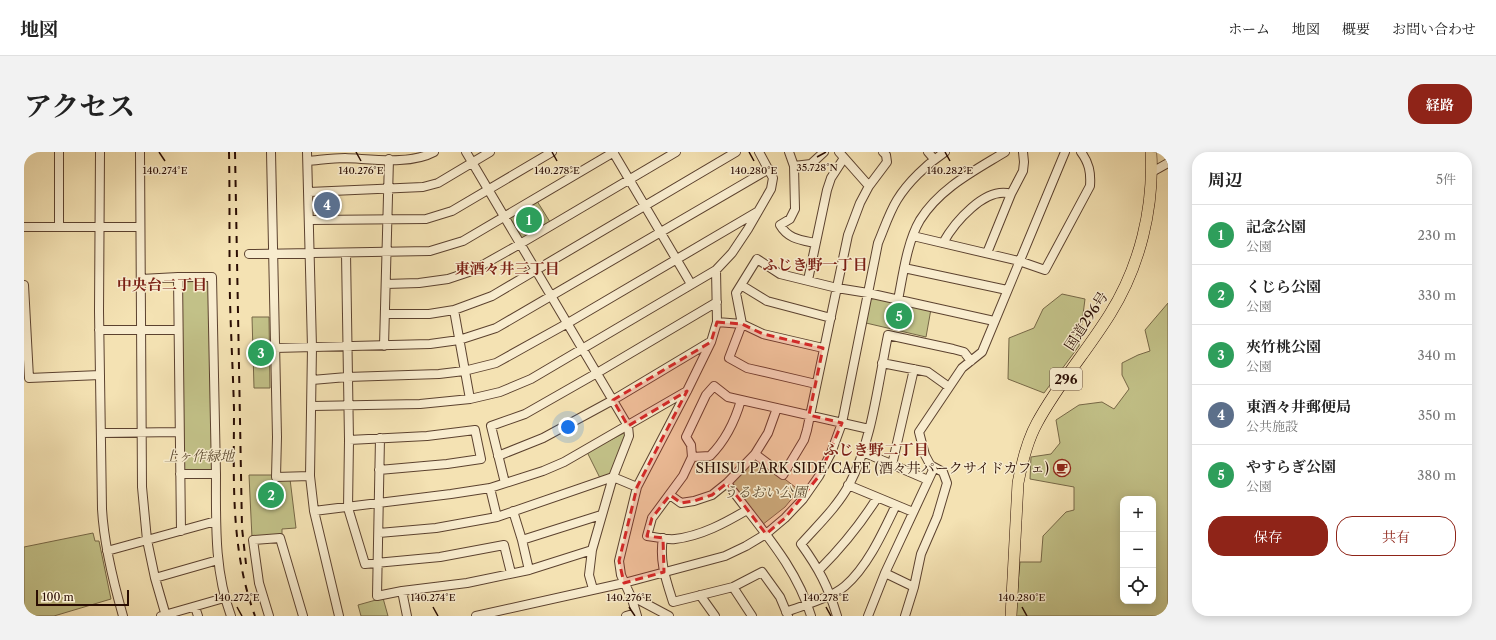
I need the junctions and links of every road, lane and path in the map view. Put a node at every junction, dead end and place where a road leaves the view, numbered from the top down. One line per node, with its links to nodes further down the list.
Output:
1 (59, 152): 47 (street)
2 (100, 152): 45 (street)
3 (140, 152): 48 (street)
4 (271, 152): 55 (street)
5 (307, 152): 28 (street)
6 (433, 152): 26 (street)
7 (466, 152): 29 (street)
8 (490, 152): 29 (street)
9 (552, 152): 37 (street)
10 (613, 152): 34 (street); 42 (street)
11 (676, 152): 34 (street)
12 (736, 152): 40 (street)
13 (759, 152): 32 (street)
14 (789, 152): 31 (street)
15 (824, 152): 31 (street)
16 (884, 152): 35 (street)
17 (928, 152): 27 (street)
18 (945, 152): 27 (street)
19 (1005, 152): 50 (street)
20 (1023, 152): 39 (street)
21 (1065, 152): 61 (street)
22 (1081, 152): 61 (street)
23 (1151, 152): 33 (highway, 国道296号 / 296)
24 (342, 155): 26 (street); 28 (street)
25 (842, 155): 35 (street); 51 (street)
26 (389, 159): 36 (street)
27 (934, 159): 74 (street)
28 (308, 161): 38 (street)
29 (472, 163): 36 (street); 37 (street)
30 (1168, 163): 33 (street)
31 (794, 166): 51 (street)
32 (769, 169): 41 (street); 49 (street)
33 (1152, 172): 197 (highway, 国道296号 / 296)
34 (629, 180): 40 (street); 53 (street)
35 (869, 186): 72 (street)
36 (388, 189): 38 (street); 44 (street)
37 (488, 190): 42 (street); 44 (street)
38 (309, 192): 43 (street)
39 (1011, 194): 52 (street); 58 (street)
40 (644, 206): 49 (street); 64 (street)
41 (758, 211): 60 (street); 63 (street)
42 (504, 217): 53 (street); 54 (street)
43 (310, 220): 44 (street); 56 (street)
44 (387, 220): 54 (street)
45 (100, 226): 47 (street); 48 (street); 86 (street)
46 (24, 227): 47 (street)
47 (59, 227)
48 (140, 227): 66 (street)
49 (660, 232): 60 (street); 75 (street)
50 (913, 236): 52 (street); 62 (street)
51 (815, 243): 67 (street)
52 (943, 243): 58 (street)
53 (520, 244): 64 (street); 68 (street)
54 (386, 252): 57 (street); 68 (street)
55 (273, 253): 56 (street); 59 (street); 93 (street)
56 (309, 253): 57 (street); 92 (street)
57 (346, 253): 90 (street)
58 (987, 253): 61 (street)
59 (249, 254)
60 (676, 259): 69 (street); 83 (street)
61 (1019, 261): 73 (street)
62 (904, 268): 73 (street); 76 (street)
63 (716, 270): 69 (street); 77 (street)
64 (536, 271): 75 (street); 78 (street)
65 (178, 277): 66 (street); 87 (street); 130 (street)
66 (141, 280): 85 (street)
67 (808, 280): 71 (street); 72 (street)
68 (386, 284): 79 (street)
69 (691, 284): 94 (street)
70 (24, 285): 101 (street)
71 (741, 285): 80 (street); 84 (street)
72 (837, 288): 74 (street); 80 (street)
73 (1007, 290): 81 (street)
74 (868, 293): 76 (street); 114 (street)
75 (552, 296): 83 (street); 88 (street)
76 (898, 300): 81 (street)
77 (717, 302): 82 (street); 100 (street)
78 (454, 310): 79 (street); 88 (street)
79 (385, 314): 91 (street)
80 (831, 318): 95 (street)
81 (994, 321): 96 (street)
82 (717, 322): 84 (street); 89 (street)
83 (568, 323): 94 (street); 99 (street)
84 (742, 324): 95 (street); 104 (street)
85 (142, 329): 86 (street); 87 (street); 119 (street)
86 (99, 330): 101 (street)
87 (178, 330): 117 (street)
88 (459, 340): 91 (street); 99 (street)
89 (711, 342): 106 (street); 108 (street)
90 (347, 346): 91 (street); 92 (street); 102 (street)
91 (384, 346)
92 (312, 347): 93 (street); 103 (street)
93 (275, 348): 131 (street)
94 (583, 348): 100 (street); 107 (street)
95 (823, 348): 104 (street)
96 (971, 361): 97 (street); 105 (street)
97 (882, 363): 98 (street); 116 (street)
98 (914, 369): 105 (street); 126 (street)
99 (464, 371): 102 (street); 107 (street)
100 (597, 373): 108 (street); 124 (street)
101 (100, 375): 118 (street)
102 (347, 377): 103 (street); 110 (street)
103 (312, 380): 111 (street)
104 (816, 384): 113 (street)
105 (949, 387): 127 (street)
106 (687, 391): 115 (street); 137 (street)
107 (470, 399): 110 (street)
108 (613, 400): 115 (street); 124 (street)
109 (741, 400): 112 (street); 125 (street); 125 (street)
110 (348, 405): 111 (street); 121 (street)
111 (312, 406): 131 (street)
112 (777, 408): 113 (street); 123 (street)
113 (809, 415): 114 (street); 123 (street)
114 (842, 423): 116 (street); 153 (street)
115 (628, 426): 132 (street); 134 (street)
116 (869, 429): 122 (street)
117 (179, 432): 119 (street); 129 (street)
118 (101, 433): 119 (street); 158 (street)
119 (142, 433): 155 (street)
120 (380, 438): 121 (street); 128 (street); 128 (street)
121 (349, 440): 143 (street)
122 (863, 452): 126 (street); 136 (street)
123 (756, 454): 135 (street)
124 (498, 456): 134 (street)
125 (692, 457): 139 (street)
126 (892, 465): 133 (street)
127 (930, 465): 133 (street); 169 (street)
128 (379, 470): 141 (street)
129 (180, 474): 130 (street); 151 (street)
130 (216, 474): 150 (street)
131 (310, 476): 145 (street)
132 (613, 478): 137 (street); 146 (street); 148 (street)
133 (928, 480): 147 (street)
134 (505, 483): 138 (street)
135 (727, 483): 139 (street); 144 (street)
136 (848, 485): 140 (street); 162 (street)
137 (637, 487): 167 (street)
138 (490, 488): 141 (street); 149 (street)
139 (670, 495): 154 (street)
140 (877, 498): 142 (street); 162 (street)
141 (379, 503): 143 (street); 152 (street)
142 (896, 505): 147 (street); 172 (street)
143 (348, 508): 145 (street); 160 (street)
144 (747, 510): 153 (street); 154 (street)
145 (314, 511): 186 (street)
146 (513, 512): 149 (street); 156 (street)
147 (913, 512): 164 (street)
148 (601, 515): 156 (street); 157 (street)
149 (497, 516): 152 (street)
150 (216, 522): 151 (street); 159 (street)
151 (180, 531): 155 (street)
152 (379, 533): 160 (street)
153 (766, 534): 163 (street); 176 (street)
154 (663, 538): 163 (street)
155 (147, 540): 158 (street); 166 (street)
156 (522, 540): 161 (street)
157 (592, 550): 161 (street); 170 (street)
158 (107, 551): 180 (street)
159 (218, 560): 166 (street); 174 (street)
160 (378, 564): 165 (street); 171 (street)
161 (528, 570): 165 (street)
162 (819, 570): 172 (street)
163 (664, 572): 167 (street); 173 (street)
164 (885, 572): 169 (street); 195 (street)
165 (511, 574): 171 (street)
166 (155, 578): 181 (street)
167 (624, 583): 170 (street); 175 (street)
168 (734, 587): 173 (street); 179 (street); 192 (street)
169 (914, 587): 196 (street)
170 (593, 589): 188 (street)
171 (402, 590): 187 (street)
172 (830, 594): 176 (street); 194 (street)
173 (700, 595): 191 (street)
174 (224, 598): 177 (street); 183 (street)
175 (632, 599): 178 (street); 190 (street)
176 (808, 603): 179 (street); 193 (street)
177 (195, 607): 181 (street); 182 (street)
178 (636, 614): 189 (street)
179 (787, 614)
180 (123, 616)
181 (164, 616)
182 (198, 616)
183 (231, 616)
184 (269, 616): 185 (street)
185 (303, 616)
186 (339, 616)
187 (407, 616)
188 (476, 616)
189 (626, 616)
190 (669, 616)
191 (714, 616)
192 (752, 616)
193 (812, 616)
194 (837, 616)
195 (868, 616)
196 (905, 616)
197 (1011, 616)

